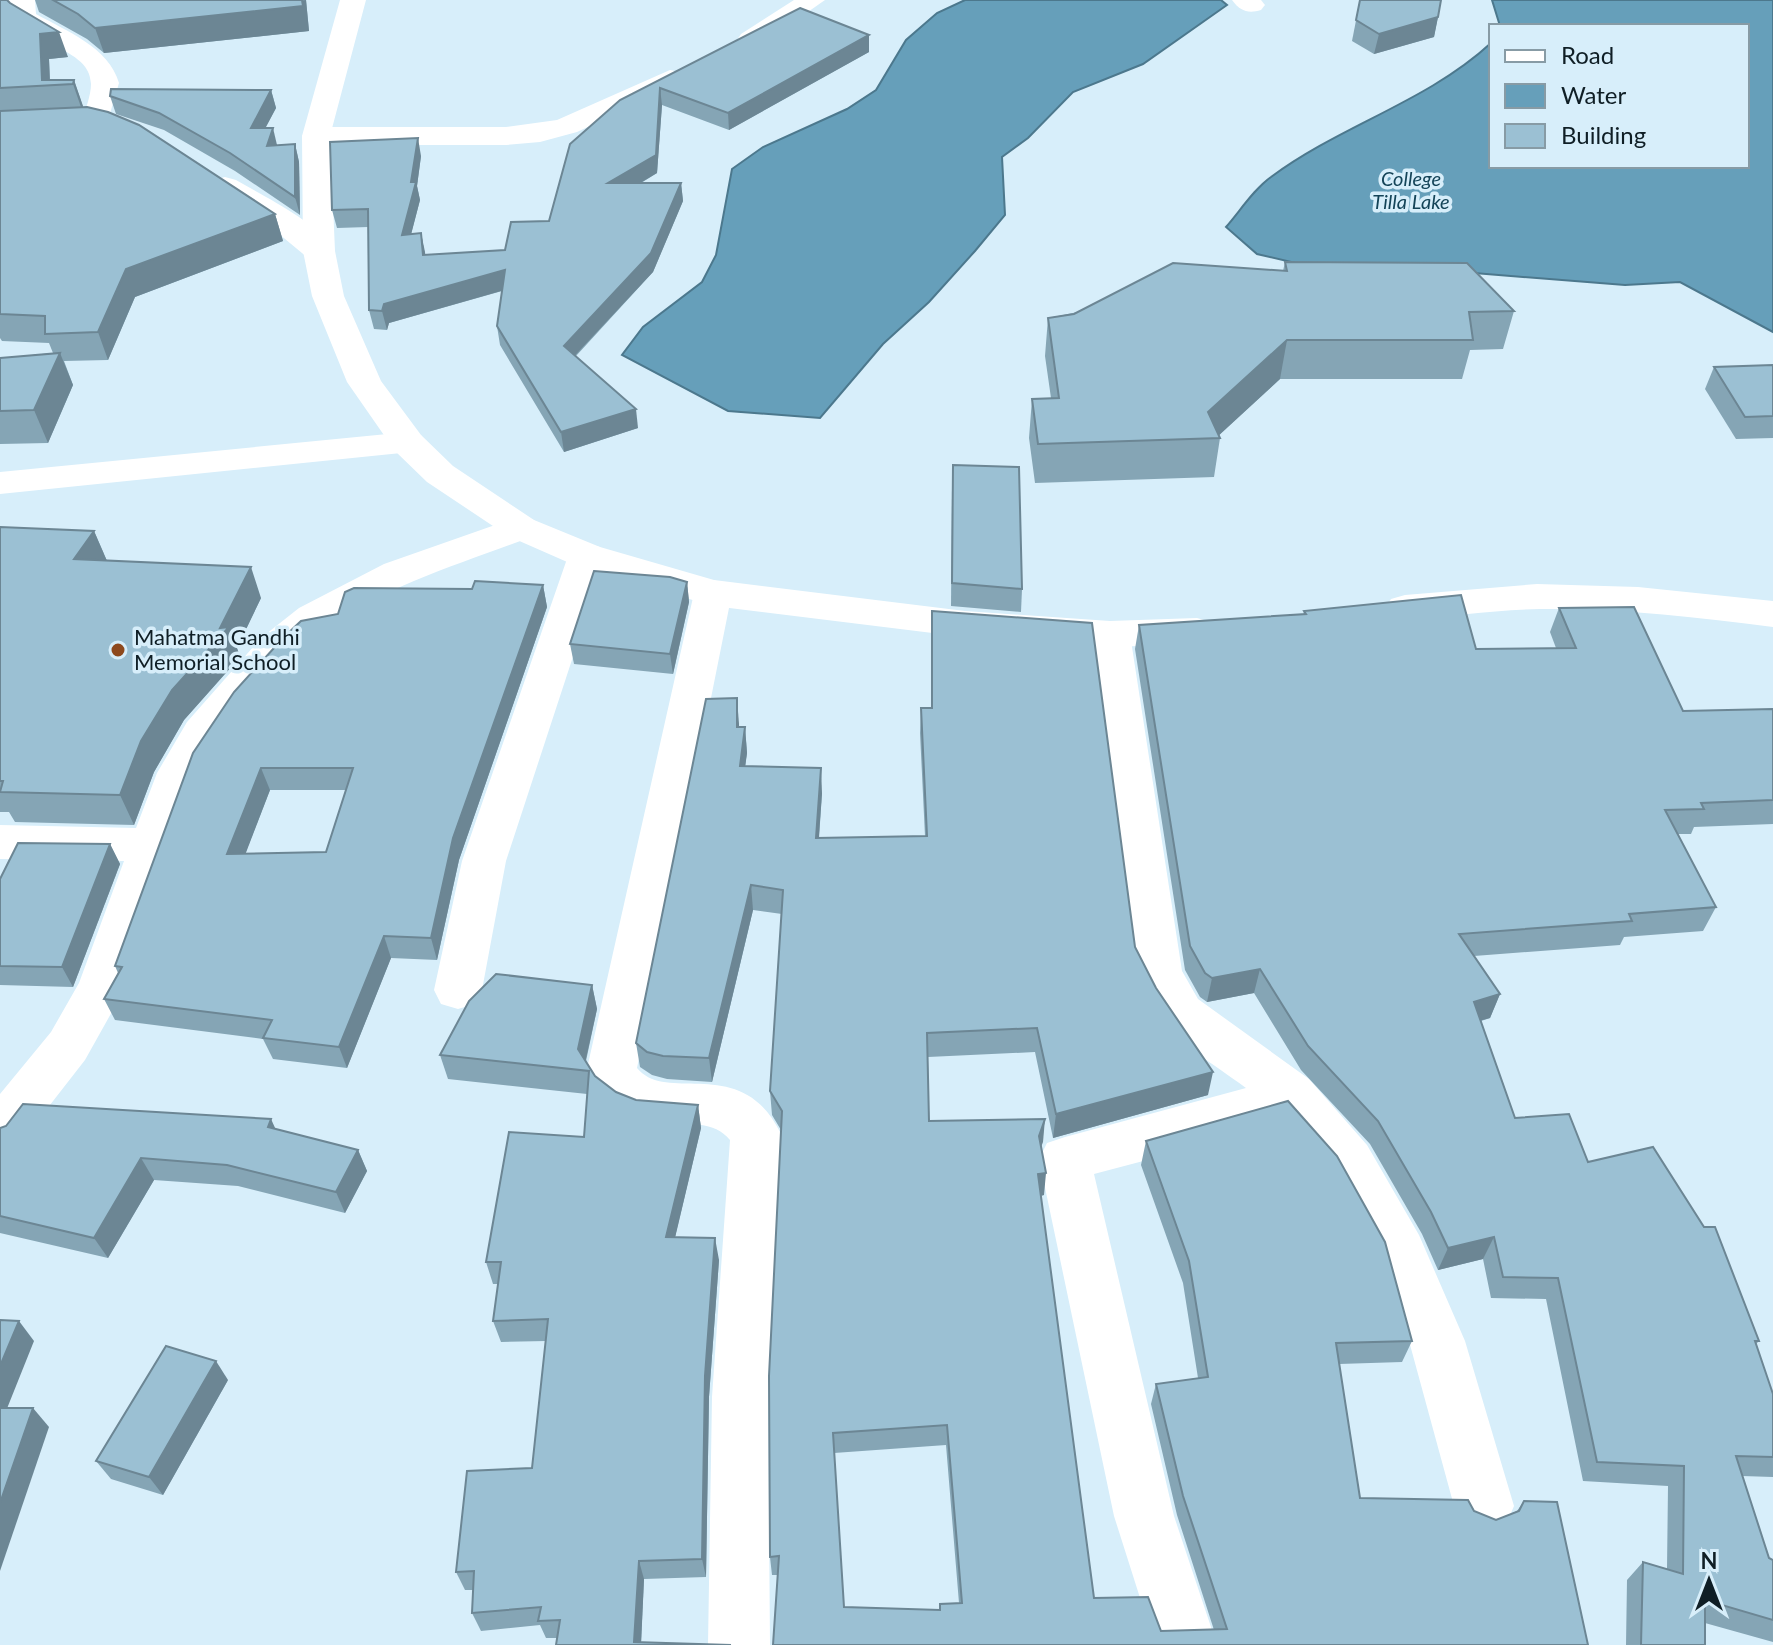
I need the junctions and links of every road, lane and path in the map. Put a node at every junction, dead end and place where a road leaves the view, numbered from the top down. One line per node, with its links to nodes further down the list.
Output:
1 (22, 0): 6 (street)
2 (353, 0): 7 (street)
3 (812, 0): 4 (street)
4 (728, 52)
5 (701, 64): 7 (street)
6 (127, 128)
7 (316, 136): 9 (street)
8 (207, 174): 9 (street)
9 (319, 251): 10 (street)
10 (408, 443): 11 (street); 12 (street)
11 (0, 483)
12 (521, 528): 13 (street); 20 (street)
13 (587, 556): 14 (street); 21 (street)
14 (713, 593): 18 (street); 25 (street)
15 (1367, 612): 16 (street)
16 (1773, 614)
17 (1231, 627): 18 (street)
18 (1110, 634): 22 (street)
19 (0, 842): 20 (street)
20 (152, 845): 23 (street)
21 (458, 990)
22 (1291, 1094): 24 (street); 26 (street)
23 (0, 1131)
24 (1484, 1506)
25 (739, 1645)
26 (1186, 1645)

